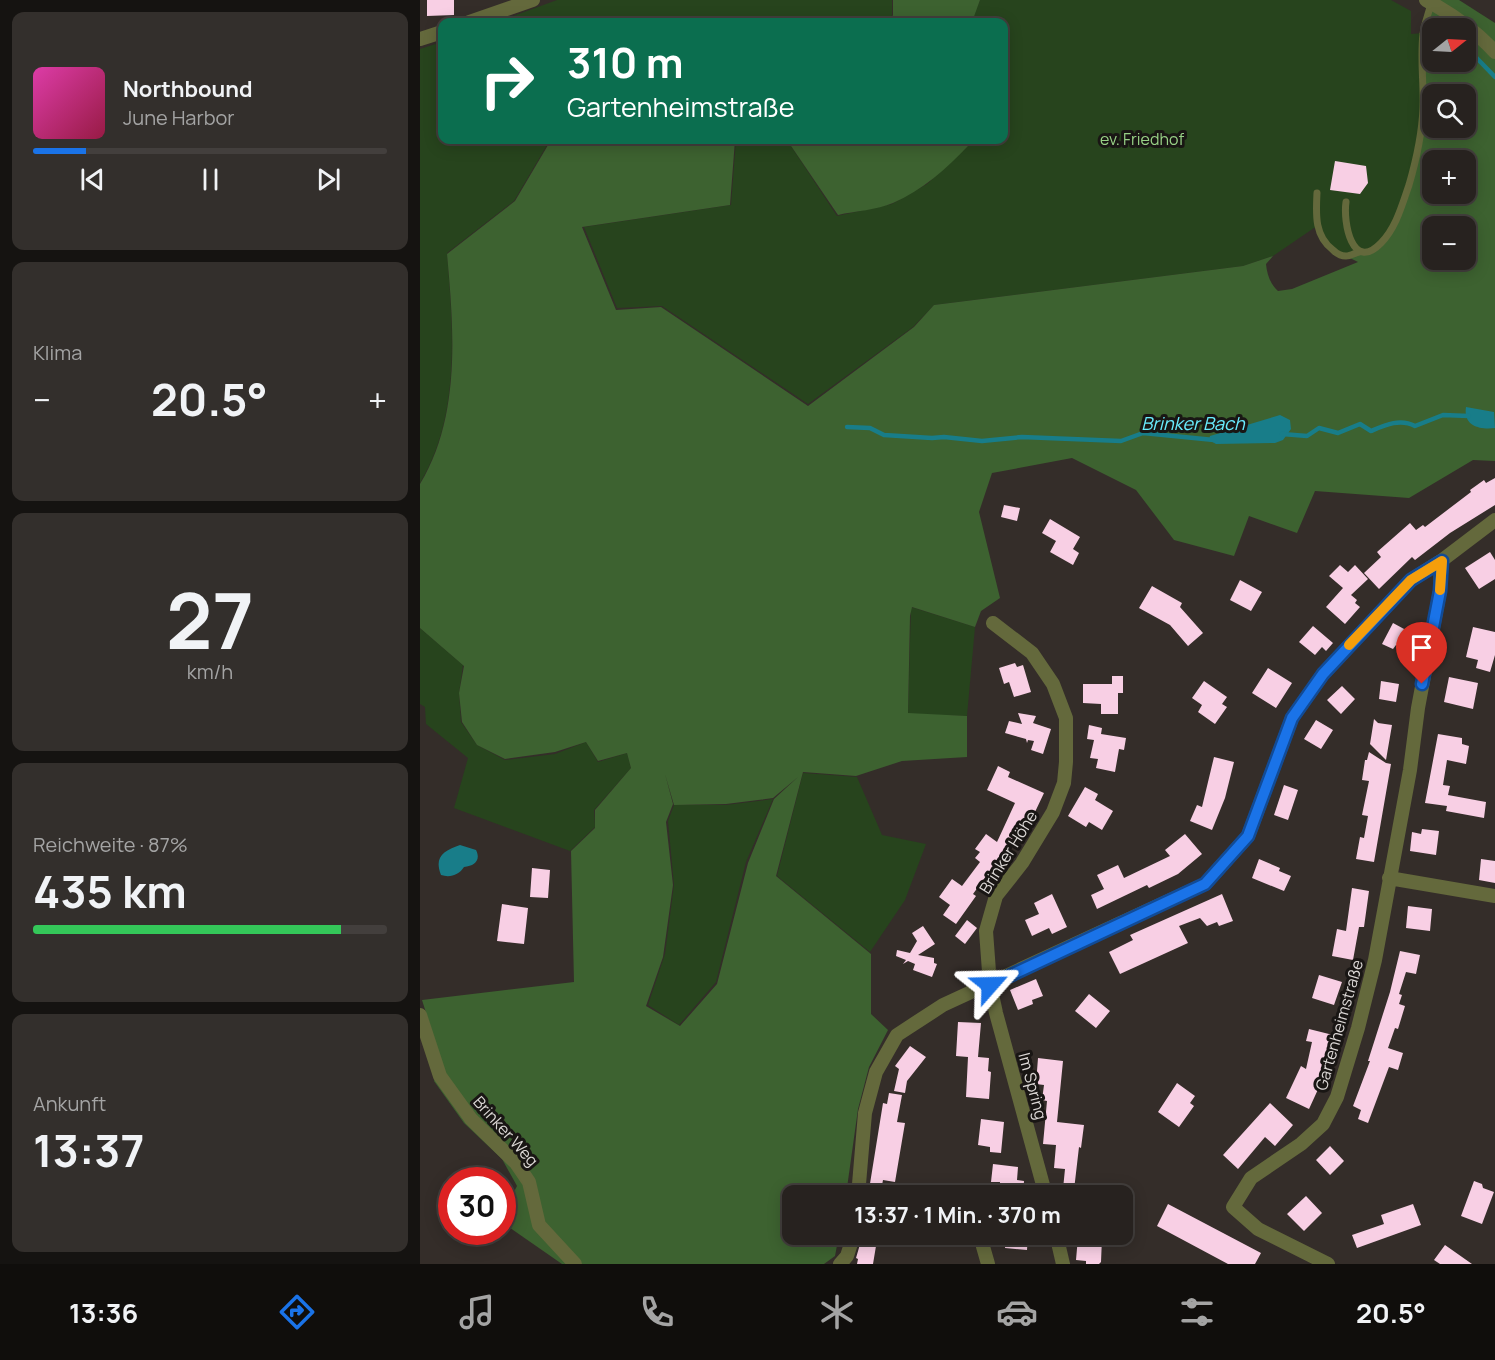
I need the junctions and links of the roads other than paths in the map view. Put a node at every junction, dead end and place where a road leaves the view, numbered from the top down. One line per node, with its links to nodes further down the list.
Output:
1 (533, 0): 3 (street)
2 (1428, 2): 6 (street); 9 (lane)
3 (481, 18)
4 (438, 33): 5 (street)
5 (420, 39)
6 (1495, 52)
7 (1317, 193): 9 (lane)
8 (1346, 202): 9 (lane)
9 (1359, 252)
10 (1495, 520): 11 (street)
11 (1442, 561): 13 (street, Gartenheimstraße); 15 (street)
12 (993, 623): 15 (street, Brinker Höhe)
13 (1389, 878): 14 (street); 26 (street, Gartenheimstraße)
14 (1495, 896)
15 (990, 985): 17 (street); 18 (street, Im Spring)
16 (420, 1015): 22 (street, Brinker Weg)
17 (859, 1185)
18 (1043, 1185)
19 (850, 1245): 23 (street)
20 (983, 1245): 24 (street)
21 (1059, 1245): 25 (street)
22 (575, 1264)
23 (840, 1264)
24 (988, 1264)
25 (1063, 1264)
26 (1328, 1264)

